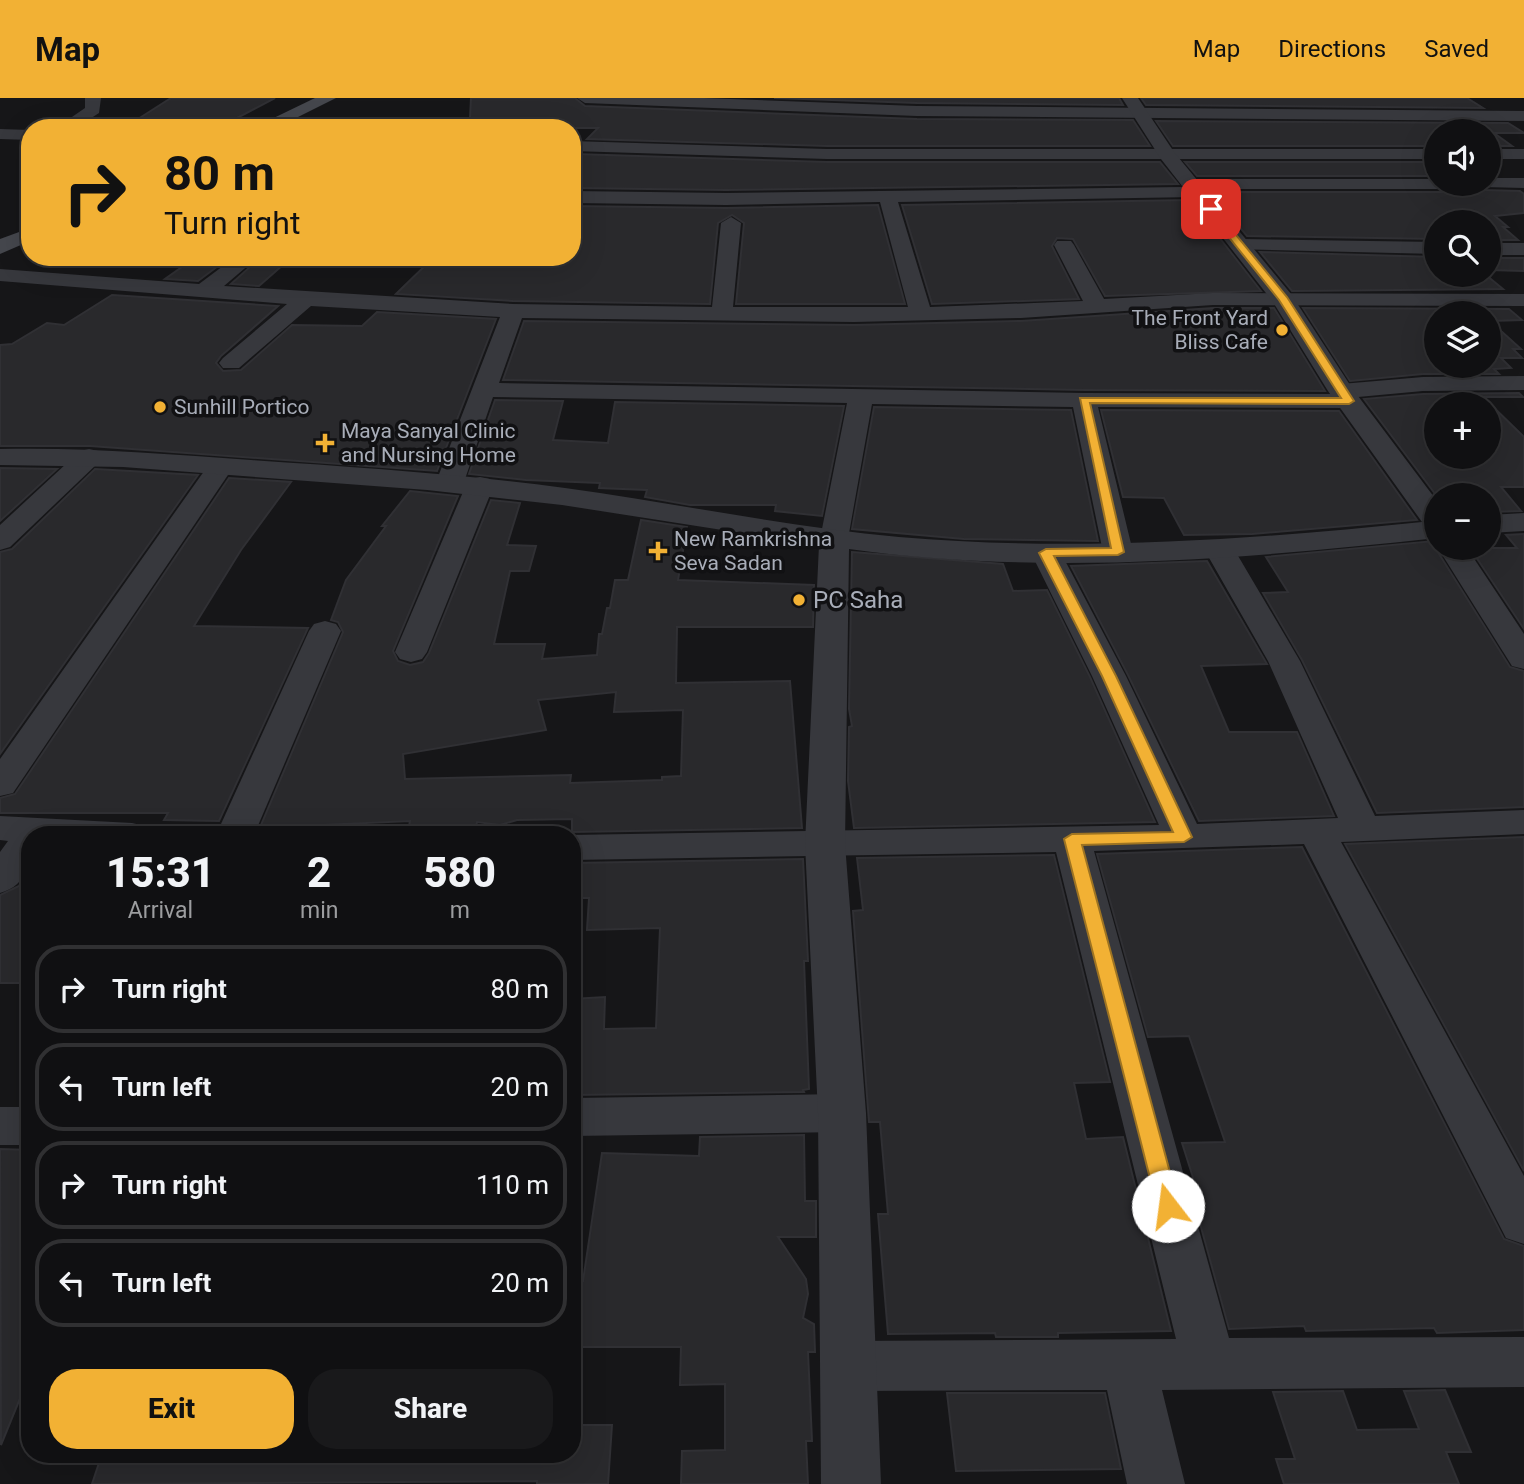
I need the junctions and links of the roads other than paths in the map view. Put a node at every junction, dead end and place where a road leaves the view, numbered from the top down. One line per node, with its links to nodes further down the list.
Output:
1 (93, 98): 11 (street)
2 (328, 98): 12 (main road)
3 (346, 98): 13 (main road)
4 (585, 98): 6 (street)
5 (1204, 98): 9 (street)
6 (836, 103): 8 (street)
7 (1135, 106): 8 (street); 9 (street); 20 (street)
8 (858, 109): 14 (street)
9 (1216, 115): 10 (street)
10 (1524, 116)
11 (78, 119)
12 (281, 119)
13 (300, 119)
14 (859, 129)
15 (0, 134): 16 (street)
16 (21, 135)
17 (581, 146): 20 (street)
18 (1501, 154): 19 (street)
19 (1524, 154)
20 (1167, 155): 21 (street); 25 (street)
21 (1424, 155)
22 (1501, 183): 23 (street)
23 (1524, 183)
24 (1424, 184): 25 (street)
25 (1193, 188): 27 (street); 33 (street)
26 (581, 197): 27 (street)
27 (888, 198): 47 (street)
28 (732, 223): 46 (street)
29 (21, 227): 30 (main road)
30 (0, 234)
31 (21, 238): 34 (main road)
32 (1065, 245): 44 (street)
33 (1241, 245): 35 (street); 42 (street)
34 (0, 247)
35 (1424, 248)
36 (1501, 248): 37 (street)
37 (1524, 249)
38 (236, 266): 40 (street)
39 (0, 275): 40 (street)
40 (204, 291): 41 (street)
41 (306, 299): 45 (street); 48 (street)
42 (1283, 299): 43 (street); 44 (street); 51 (street)
43 (1524, 300)
44 (1096, 305): 47 (street)
45 (513, 311): 46 (street); 50 (street)
46 (722, 313): 47 (street)
47 (921, 314)
48 (231, 363)
49 (1524, 383): 51 (street)
50 (483, 390): 52 (street); 57 (street)
51 (1345, 396): 53 (street); 59 (street)
52 (861, 397): 53 (street); 63 (street)
53 (1084, 400): 66 (street)
54 (0, 457): 55 (street)
55 (89, 457): 56 (street); 64 (street)
56 (221, 466): 57 (street); 72 (street)
57 (450, 482): 58 (street)
58 (480, 485): 63 (street); 70 (street)
59 (1424, 504)
60 (1524, 522): 61 (street)
61 (1501, 523)
62 (1424, 531): 65 (street)
63 (834, 539): 67 (street); 80 (street)
64 (0, 541)
65 (1219, 549): 66 (street); 75 (street)
66 (1118, 552): 67 (street)
67 (1046, 553): 77 (street)
68 (1461, 560): 71 (street)
69 (325, 631): 74 (street)
70 (411, 652)
71 (1524, 659)
72 (0, 785)
73 (1524, 822): 75 (street)
74 (239, 826)
75 (1363, 831): 76 (street)
76 (1317, 833): 77 (street); 87 (street)
77 (1184, 837): 79 (street)
78 (21, 838): 82 (street)
79 (1072, 839): 80 (street); 90 (street)
80 (825, 844): 81 (street); 83 (street)
81 (581, 847)
82 (0, 880)
83 (842, 1113): 84 (street); 91 (street)
84 (581, 1117)
85 (0, 1126): 86 (street)
86 (21, 1126)
87 (1524, 1223)
88 (1524, 1362): 90 (street)
89 (1129, 1364): 90 (street); 91 (street); 93 (street)
90 (1209, 1364)
91 (849, 1366): 92 (street)
92 (852, 1484)
93 (1156, 1484)

